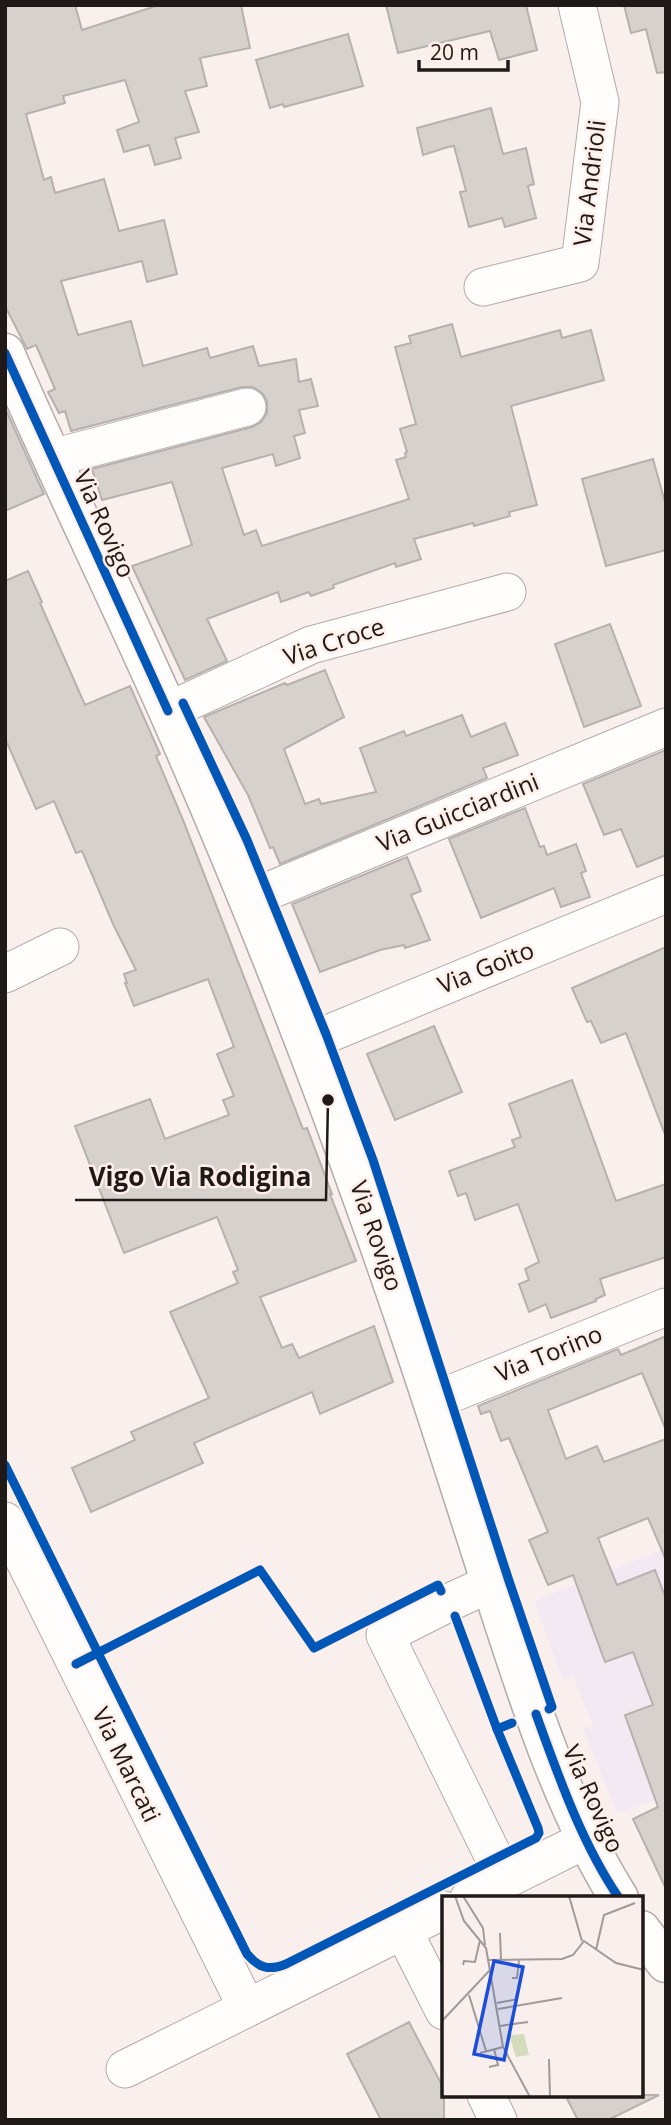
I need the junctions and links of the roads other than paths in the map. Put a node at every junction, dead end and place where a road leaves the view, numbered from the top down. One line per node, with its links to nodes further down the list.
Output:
1 (577, 5): 2 (street, Via Andrioli)
2 (483, 287)
3 (8, 366): 5 (main road, Via Rovigo)
4 (247, 407): 5 (street)
5 (52, 458): 7 (main road, Via Rovigo)
6 (507, 592): 7 (street, Via Croce)
7 (168, 711): 10 (main road, Via Rovigo)
8 (666, 727): 10 (street, Via Guicciardini)
9 (666, 894): 13 (street, Via Goito)
10 (249, 899): 13 (main road, Via Rovigo)
11 (60, 947): 12 (street)
12 (5, 974)
13 (306, 1043): 15 (main road, Via Rovigo)
14 (666, 1307): 15 (street, Via Torino)
15 (433, 1401): 17 (main road, Via Rovigo)
16 (5, 1521): 26 (street, Via Marcati)
17 (491, 1583): 18 (main road, Via Rovigo); 19 (street)
18 (587, 1839): 19 (street); 21 (main road, Via Rovigo)
19 (505, 1880): 20 (street)
20 (474, 1896)
21 (618, 1896)
22 (442, 1910): 23 (street)
23 (403, 1930): 26 (street); 27 (street)
24 (643, 1933): 25 (main road)
25 (666, 1963)
26 (247, 2008): 28 (street)
27 (442, 2009)
28 (125, 2068)
29 (487, 2097): 30 (street)
30 (498, 2120)

